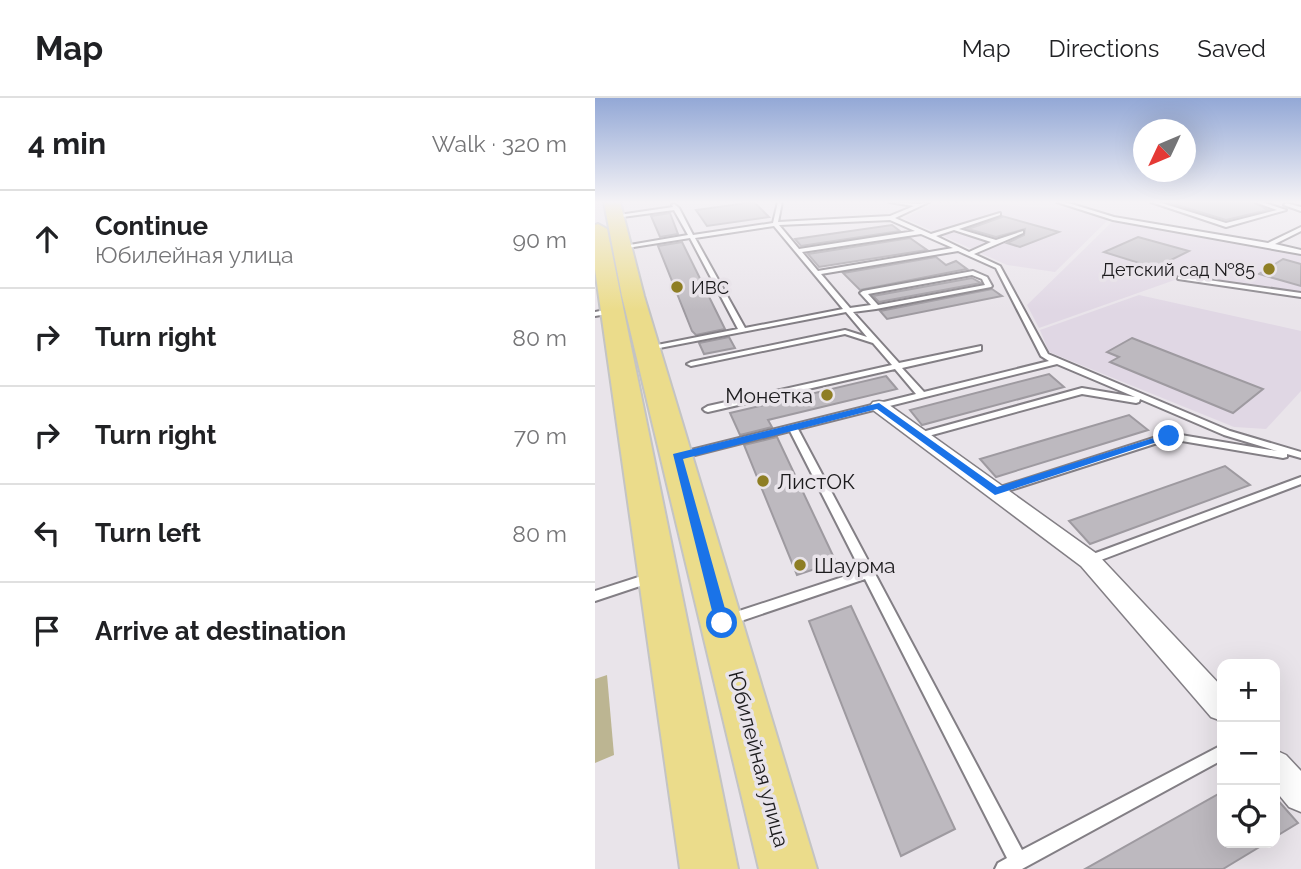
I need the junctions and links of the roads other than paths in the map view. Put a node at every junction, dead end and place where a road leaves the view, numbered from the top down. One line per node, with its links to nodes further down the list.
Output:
1 (606, 238): 26 (main road)
2 (611, 238): 30 (main road, Юбилейная улица)
3 (693, 238): 27 (lane)
4 (788, 238): 14 (lane)
5 (881, 238): 14 (lane)
6 (935, 238): 13 (lane)
7 (984, 238): 11 (lane)
8 (1006, 238): 11 (lane)
9 (1228, 238): 12 (lane)
10 (1283, 238): 12 (lane)
11 (996, 242): 16 (lane)
12 (1269, 245): 15 (lane)
13 (959, 249): 16 (lane); 17 (lane)
14 (800, 250): 17 (lane)
15 (1301, 252)
16 (971, 253): 18 (lane)
17 (818, 272): 25 (lane)
18 (1003, 275): 19 (lane); 31 (lane)
19 (985, 278): 24 (lane); 24 (lane)
20 (1180, 278): 22 (lane)
21 (1290, 285): 22 (lane)
22 (1288, 293): 23 (lane)
23 (1301, 295)
24 (876, 307): 25 (lane)
25 (848, 310): 27 (lane); 28 (lane)
26 (603, 313): 46 (main road)
27 (742, 330): 30 (lane)
28 (875, 341): 32 (lane); 33 (lane)
29 (978, 348): 33 (lane)
30 (647, 349): 41 (main road, Юбилейная улица)
31 (1058, 361): 34 (lane); 35 (lane)
32 (691, 364)
33 (896, 366): 34 (lane); 37 (lane)
34 (922, 395): 36 (lane)
35 (1154, 402): 39 (lane); 40 (lane)
36 (879, 406): 38 (lane); 39 (street)
37 (708, 409)
38 (793, 428): 41 (lane); 45 (lane)
39 (918, 436): 43 (street)
40 (1301, 456): 43 (lane)
41 (677, 457): 48 (main road, Юбилейная улица)
42 (1301, 480): 44 (lane)
43 (995, 492): 44 (street)
44 (1089, 560): 49 (street)
45 (869, 573): 48 (lane); 53 (lane)
46 (657, 576): 47 (lane); 54 (main road)
47 (595, 596)
48 (722, 623): 55 (main road, Юбилейная улица)
49 (1217, 702)
50 (1217, 755): 53 (lane)
51 (1280, 772): 52 (street)
52 (1301, 795)
53 (1011, 865)
54 (709, 869)
55 (788, 869)

